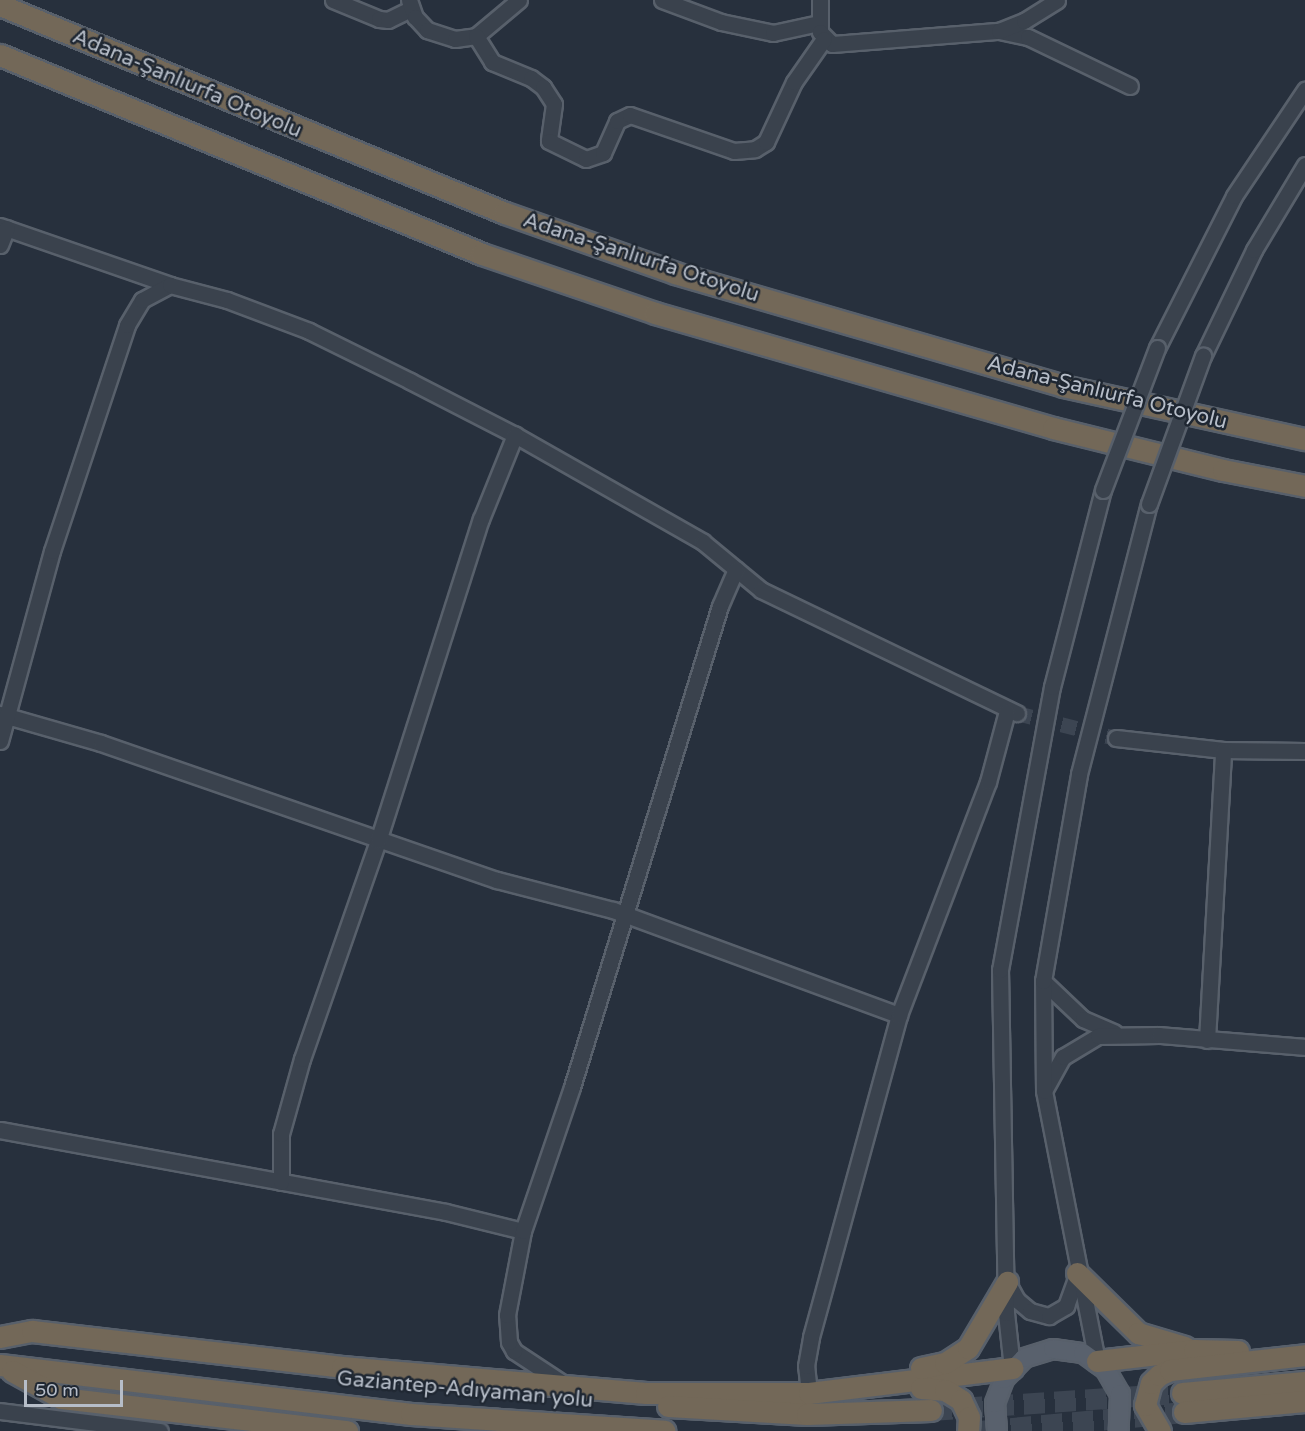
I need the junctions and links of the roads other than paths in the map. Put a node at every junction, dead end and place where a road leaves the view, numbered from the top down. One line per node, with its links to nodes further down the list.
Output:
1 (333, 0): 6 (street)
2 (519, 0): 10 (street)
3 (662, 0): 8 (street)
4 (820, 0): 8 (street)
5 (1057, 0): 9 (street)
6 (410, 4): 10 (street)
7 (0, 5): 20 (highway, Adana-Şanlıurfa Otoyolu)
8 (819, 23): 11 (street)
9 (999, 31): 11 (street); 13 (street)
10 (476, 36): 11 (street)
11 (824, 39)
12 (0, 55): 21 (highway)
13 (1130, 86)
14 (1305, 90): 40 (street, bridge)
15 (1305, 165): 30 (street, bridge)
16 (3, 227): 17 (street); 18 (street)
17 (0, 244)
18 (170, 285): 19 (street); 23 (street)
19 (515, 435): 22 (street); 28 (street)
20 (1305, 439)
21 (1305, 486)
22 (736, 570): 29 (street); 31 (street)
23 (3, 715): 25 (street); 28 (street)
24 (1116, 738): 26 (street)
25 (0, 741)
26 (1223, 750): 27 (street); 33 (street)
27 (1305, 751)
28 (378, 841): 29 (street); 37 (street)
29 (623, 913): 31 (street); 38 (street)
30 (1043, 981): 32 (street); 35 (street)
31 (899, 1015): 50 (street)
32 (1123, 1035): 33 (street); 35 (street)
33 (1207, 1040): 34 (street)
34 (1305, 1047)
35 (1044, 1091): 39 (street)
36 (0, 1130): 37 (street)
37 (281, 1182): 38 (street)
38 (523, 1231): 48 (street)
39 (1077, 1273): 40 (street); 42 (highway); 44 (street)
40 (1007, 1282): 46 (street); 49 (highway)
41 (0, 1339): 48 (highway); 52 (highway, Gaziantep-Adıyaman yolu)
42 (1194, 1350): 43 (highway); 44 (highway)
43 (1305, 1354): 60 (highway)
44 (1096, 1361): 46 (main road); 59 (main road)
45 (0, 1365): 55 (highway); 56 (highway, Gaziantep-Adıyaman yolu)
46 (1012, 1368): 49 (highway); 58 (main road)
47 (1305, 1382): 51 (highway)
48 (568, 1387): 50 (highway)
49 (837, 1388): 50 (highway)
50 (809, 1393): 57 (highway)
51 (1305, 1401)
52 (931, 1410)
53 (0, 1411): 54 (street)
54 (152, 1431)
55 (347, 1431)
56 (664, 1431)
57 (968, 1431)
58 (997, 1431)
59 (1119, 1431)
60 (1160, 1431)

